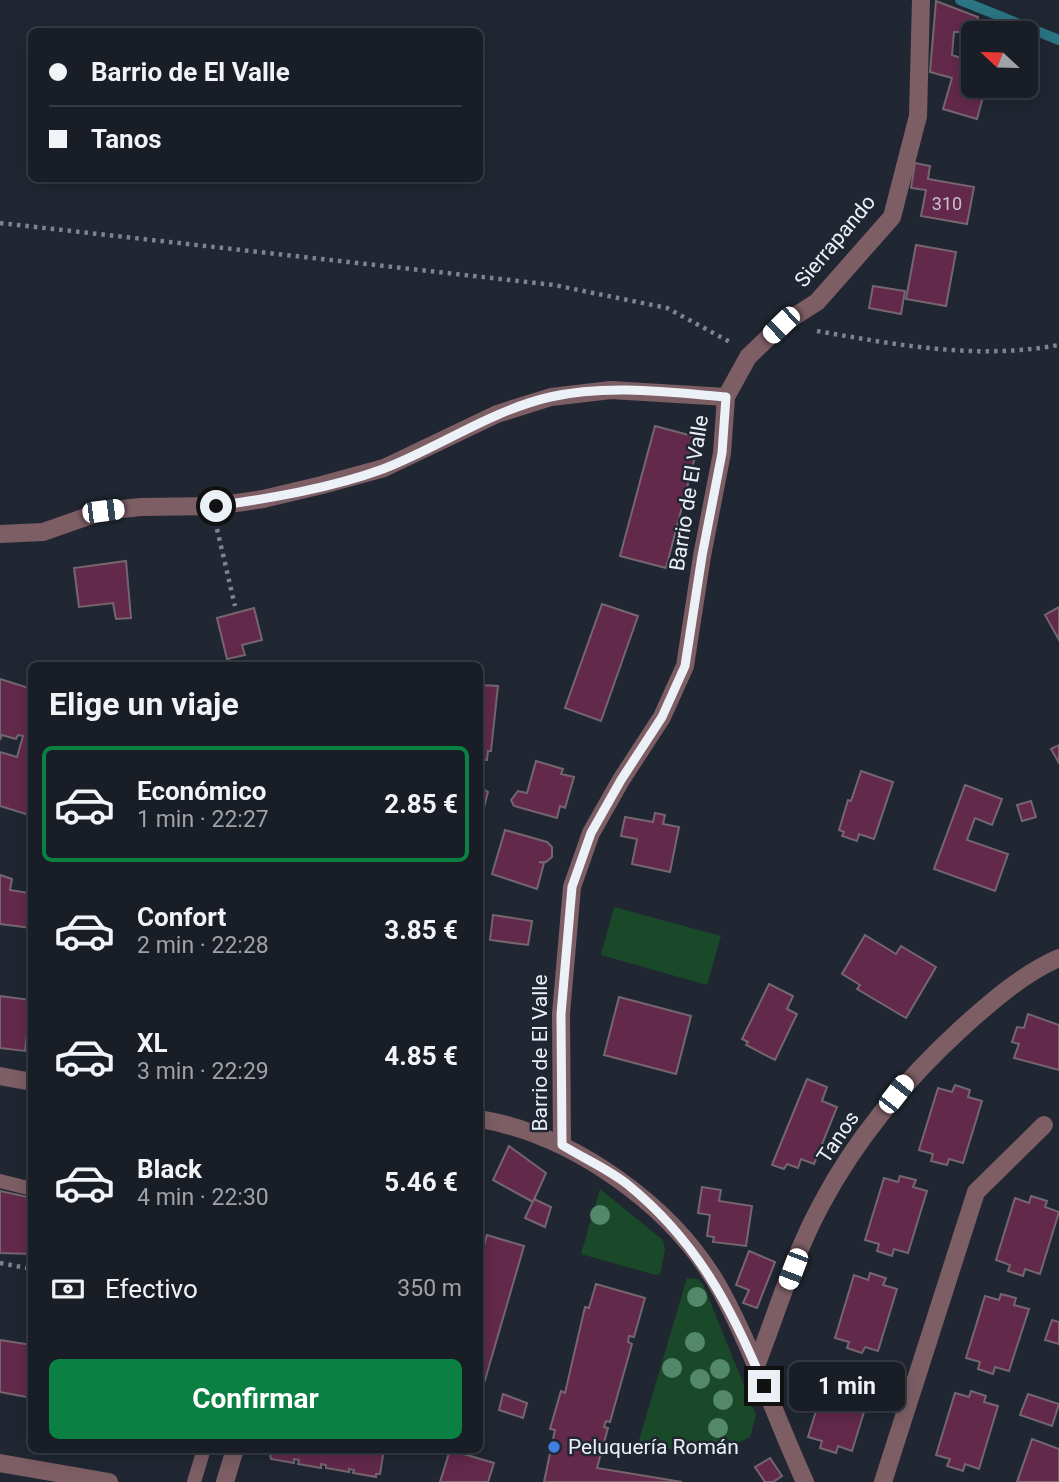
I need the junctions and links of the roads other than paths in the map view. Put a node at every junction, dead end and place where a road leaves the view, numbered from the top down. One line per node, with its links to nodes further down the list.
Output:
1 (920, 2): 2 (street, Sierrapando)
2 (726, 397): 3 (street, Barrio de El Valle); 9 (street, Barrio de El Valle)
3 (0, 534)
4 (1059, 958): 12 (street, Tanos)
5 (0, 1076): 6 (street)
6 (28, 1081)
7 (483, 1119): 9 (street, Barrio de El Valle)
8 (1044, 1125): 21 (street)
9 (562, 1145): 12 (street)
10 (0, 1181): 11 (lane)
11 (28, 1188)
12 (756, 1366): 20 (street)
13 (203, 1453): 18 (lane)
14 (234, 1453): 19 (street)
15 (0, 1463): 16 (street)
16 (23, 1475): 17 (street)
17 (109, 1482)
18 (194, 1482)
19 (225, 1482)
20 (805, 1482)
21 (883, 1482)

